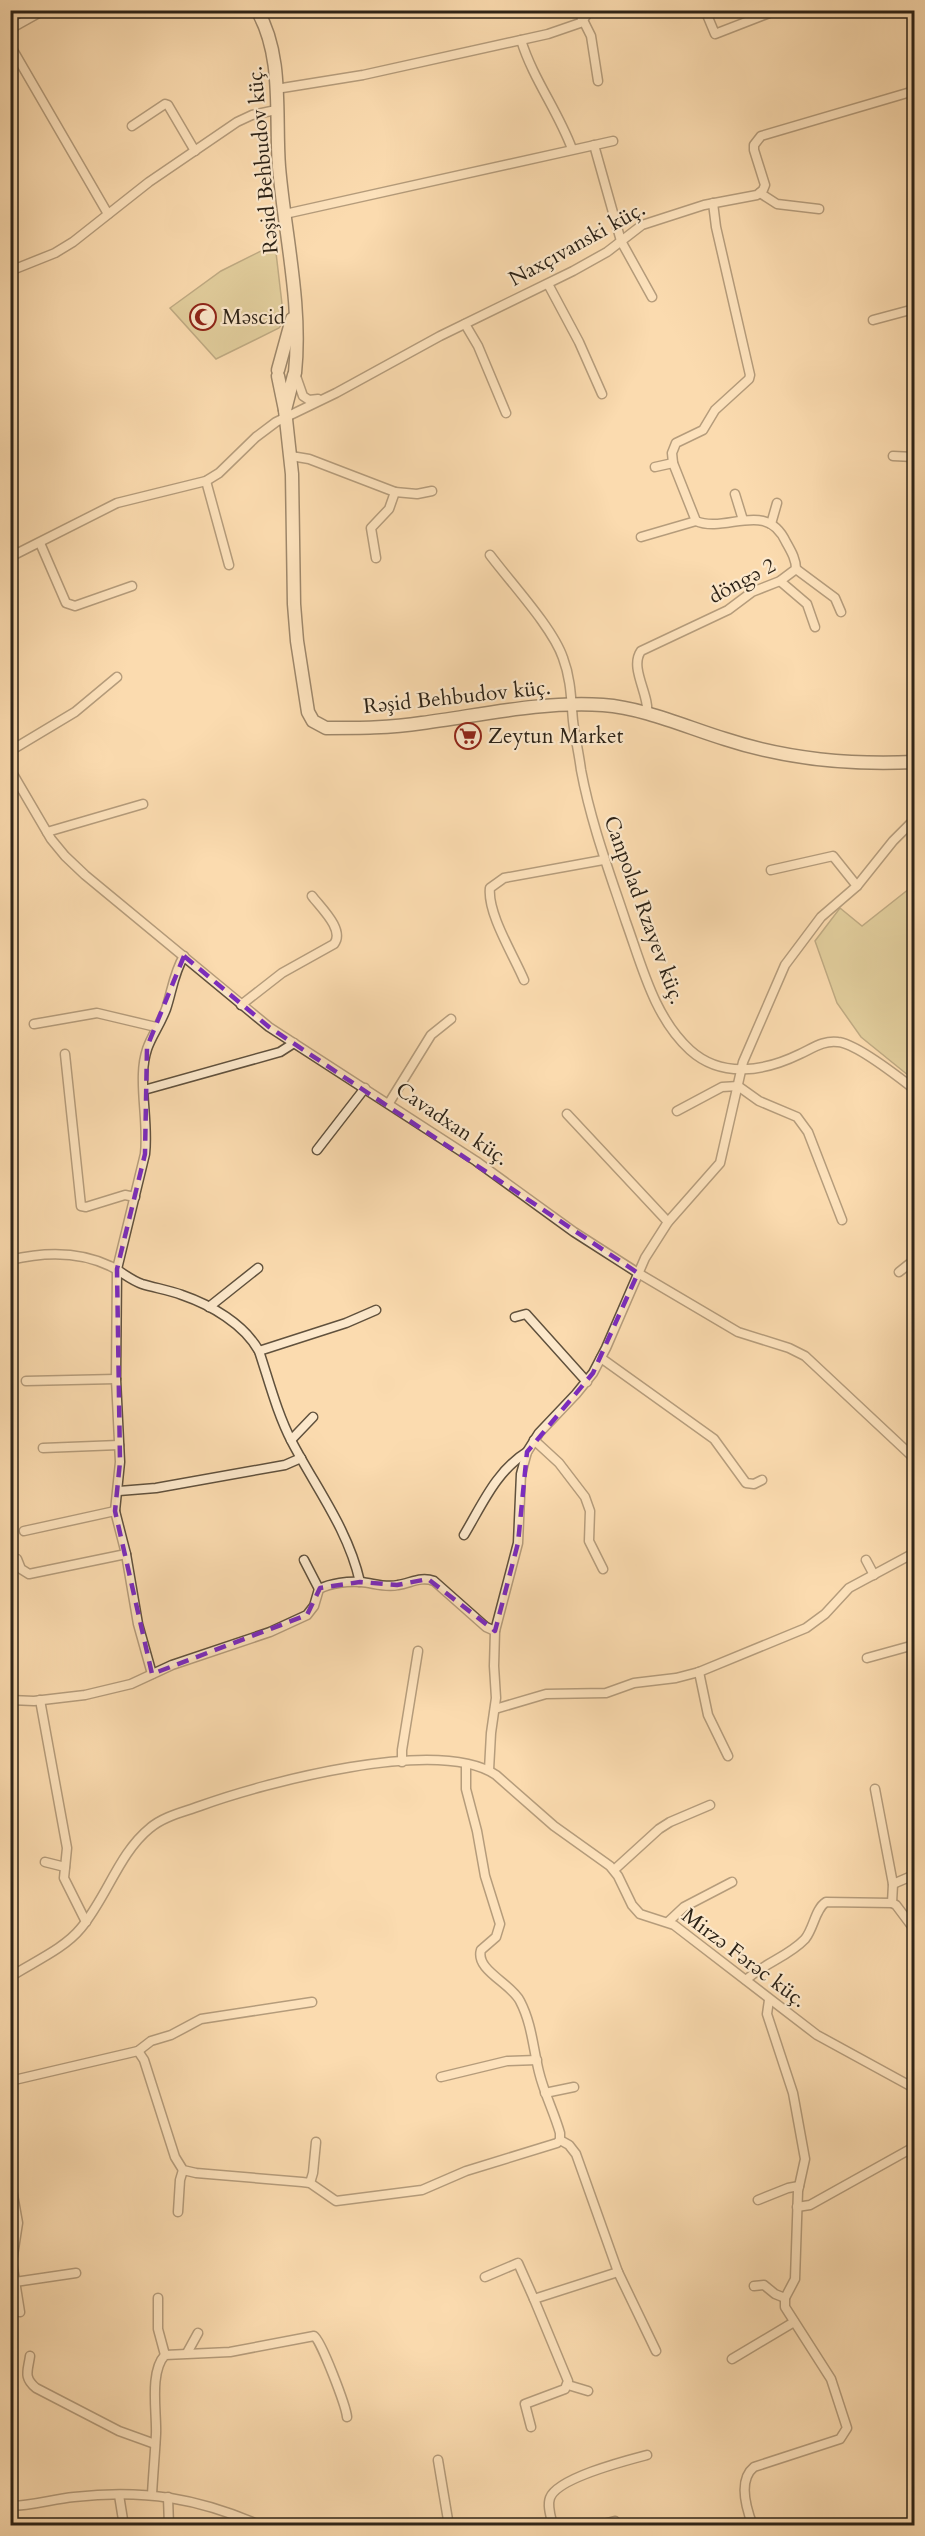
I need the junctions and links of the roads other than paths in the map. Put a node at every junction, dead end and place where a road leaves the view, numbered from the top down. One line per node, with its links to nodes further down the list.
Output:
1 (44, 10): 8 (street)
2 (257, 10): 12 (street, Rəşid Behbudov küç.)
3 (578, 10): 7 (street)
4 (591, 10): 7 (street)
5 (705, 10): 6 (street)
6 (777, 10)
7 (585, 20): 9 (street); 11 (street)
8 (10, 29)
9 (521, 40): 12 (street); 18 (street)
10 (10, 45): 23 (street)
11 (598, 81)
12 (276, 89): 14 (street, Rəşid Behbudov küç.)
13 (915, 92): 20 (street)
14 (276, 110): 19 (street); 24 (street, Rəşid Behbudov küç.)
15 (132, 126): 19 (street)
16 (613, 141): 17 (street)
17 (594, 146): 18 (street); 25 (street)
18 (572, 149): 24 (street)
19 (195, 151): 23 (street)
20 (760, 193): 21 (street, Naxçıvanski küç.); 22 (street)
21 (713, 203): 25 (street, Naxçıvanski küç.); 42 (street)
22 (819, 209)
23 (108, 214): 26 (street)
24 (285, 214): 29 (street, Rəşid Behbudov küç.)
25 (621, 242): 27 (street, Naxçıvanski küç.); 28 (street)
26 (10, 271)
27 (548, 284): 32 (street, Naxçıvanski küç.); 35 (street)
28 (652, 297)
29 (295, 309): 33 (street); 34 (street, Rəşid Behbudov küç.)
30 (915, 309): 31 (street)
31 (873, 320)
32 (465, 324): 36 (street, Naxçıvanski küç.); 38 (street)
33 (278, 373): 34 (street); 37 (street, Rəşid Behbudov küç.)
34 (295, 374): 36 (street); 37 (street, Rəşid Behbudov küç.)
35 (602, 394)
36 (325, 398): 37 (street, Naxçıvanski küç.)
37 (285, 413): 39 (street, Rəşid Behbudov küç.); 44 (street, Naxçıvanski küç.)
38 (506, 414)
39 (291, 456): 46 (street); 64 (street, Rəşid Behbudov küç.)
40 (893, 456): 41 (street)
41 (915, 457)
42 (673, 463): 43 (street); 50 (street)
43 (655, 467)
44 (206, 481): 53 (street); 57 (street)
45 (432, 491): 46 (street)
46 (395, 492): 56 (street)
47 (735, 494): 49 (street)
48 (777, 503): 51 (street)
49 (743, 520): 50 (street, döngə 2); 51 (street, döngə 2)
50 (696, 521): 52 (street, döngə 2)
51 (771, 524): 58 (street, döngə 2)
52 (641, 537)
53 (40, 543): 55 (street); 60 (street)
54 (490, 555): 64 (street, Canpolad Rzayev küç.)
55 (10, 557)
56 (375, 558)
57 (229, 565)
58 (796, 569): 59 (street, döngə 2); 61 (street)
59 (780, 581): 62 (street); 65 (street, döngə 2)
60 (132, 586)
61 (841, 612)
62 (815, 627)
63 (117, 677): 66 (street)
64 (572, 704): 65 (street, Rəşid Behbudov küç.); 72 (street, Canpolad Rzayev küç.)
65 (647, 714): 67 (street, Rəşid Behbudov küç.)
66 (10, 751)
67 (915, 762)
68 (10, 769): 71 (street, Cavadxan küç.)
69 (143, 804): 71 (street)
70 (915, 820): 74 (street)
71 (46, 832): 76 (street, Cavadxan küç.)
72 (603, 860): 77 (street); 84 (street, Canpolad Rzayev küç.)
73 (771, 870): 74 (street)
74 (857, 886): 84 (street)
75 (312, 896): 78 (street)
76 (184, 956): 78 (street, Cavadxan küç.); 81 (street)
77 (524, 980)
78 (241, 1005): 82 (street, Cavadxan küç.)
79 (451, 1019): 89 (street)
80 (34, 1024): 81 (street)
81 (156, 1027): 88 (street)
82 (294, 1043): 86 (street, Cavadxan küç.); 88 (street)
83 (65, 1054): 93 (street)
84 (741, 1070): 85 (street); 87 (street, Canpolad Rzayev küç.)
85 (738, 1086): 90 (street); 94 (street); 95 (street)
86 (365, 1088): 89 (street, Cavadxan küç.); 92 (street)
87 (915, 1089)
88 (144, 1090): 93 (street)
89 (389, 1103): 101 (street, Cavadxan küç.)
90 (677, 1111)
91 (567, 1113): 95 (street)
92 (317, 1150)
93 (135, 1197): 99 (street)
94 (842, 1220)
95 (668, 1222): 101 (street)
96 (10, 1260): 99 (street)
97 (915, 1260): 100 (street)
98 (258, 1268): 102 (street)
99 (117, 1269): 102 (street); 107 (street)
100 (899, 1272)
101 (638, 1273): 106 (street); 117 (street, Cavadxan küç.)
102 (209, 1307): 105 (street)
103 (376, 1310): 105 (street)
104 (515, 1317): 109 (street)
105 (259, 1351): 111 (street)
106 (601, 1358): 109 (street); 118 (street)
107 (116, 1378): 108 (street); 113 (street)
108 (26, 1381)
109 (587, 1382): 112 (street)
110 (313, 1417): 111 (street)
111 (291, 1440): 116 (street)
112 (534, 1440): 115 (street); 128 (street)
113 (119, 1445): 114 (street); 119 (street)
114 (43, 1448)
115 (527, 1452): 122 (street); 132 (street)
116 (301, 1458): 119 (street); 130 (street)
117 (915, 1458)
118 (762, 1480)
119 (118, 1491): 120 (street)
120 (115, 1511): 121 (street); 124 (street)
121 (24, 1531)
122 (464, 1535)
123 (915, 1552): 129 (street)
124 (126, 1554): 125 (street); 137 (street)
125 (17, 1559)
126 (304, 1560): 131 (street)
127 (866, 1560): 129 (street)
128 (603, 1569)
129 (874, 1575): 136 (street)
130 (360, 1582): 131 (street); 132 (street)
131 (319, 1589): 137 (street)
132 (495, 1631): 140 (street)
133 (915, 1645): 135 (street)
134 (418, 1652): 142 (street)
135 (867, 1658)
136 (699, 1672): 140 (street); 141 (street)
137 (152, 1674): 139 (street)
138 (10, 1700): 139 (street)
139 (40, 1700): 148 (street)
140 (495, 1709): 144 (street)
141 (728, 1756)
142 (402, 1762): 143 (street); 154 (street)
143 (466, 1765): 144 (street); 162 (street)
144 (489, 1770): 149 (street, Mirzə Fərəc küç.)
145 (875, 1789): 152 (street)
146 (710, 1805): 149 (street)
147 (45, 1862): 148 (street)
148 (65, 1867): 154 (street)
149 (614, 1870): 155 (street, Mirzə Fərəc küç.)
150 (915, 1875): 152 (street)
151 (732, 1882): 155 (street)
152 (893, 1884): 153 (street)
153 (892, 1903): 156 (street); 158 (street)
154 (86, 1922): 157 (street)
155 (668, 1922): 158 (street, Mirzə Fərəc küç.)
156 (915, 1929)
157 (10, 1977)
158 (746, 1980): 159 (street, Mirzə Fərəc küç.)
159 (769, 2000): 166 (street, Mirzə Fərəc küç.); 174 (street)
160 (312, 2002): 161 (street)
161 (138, 2051): 164 (street); 171 (street)
162 (537, 2060): 163 (street); 167 (street)
163 (441, 2076)
164 (10, 2081)
165 (574, 2087): 167 (street)
166 (915, 2088)
167 (545, 2093): 168 (street)
168 (560, 2140): 173 (street); 178 (street)
169 (316, 2142): 173 (street)
170 (915, 2147): 176 (street)
171 (183, 2170): 173 (street); 177 (street)
172 (10, 2178): 181 (street)
173 (310, 2183)
174 (799, 2186): 175 (street); 176 (street)
175 (758, 2200)
176 (797, 2207): 184 (street)
177 (178, 2212)
178 (618, 2272): 185 (street); 189 (street)
179 (76, 2273): 181 (street)
180 (484, 2277): 185 (street)
181 (15, 2282): 186 (street)
182 (754, 2286): 184 (street)
183 (158, 2298): 191 (street)
184 (785, 2298): 187 (street)
185 (534, 2299): 194 (street)
186 (20, 2312)
187 (794, 2322): 193 (street); 212 (street)
188 (198, 2332): 190 (street)
189 (656, 2350)
190 (187, 2353): 191 (street); 196 (street)
191 (165, 2355): 198 (street)
192 (30, 2356): 198 (street)
193 (732, 2359)
194 (568, 2385): 195 (street); 197 (street)
195 (588, 2391)
196 (347, 2417)
197 (531, 2427)
198 (156, 2445): 202 (street)
199 (647, 2455): 210 (street)
200 (438, 2460): 209 (street)
201 (119, 2495): 202 (street); 204 (street); 206 (street)
202 (152, 2495): 203 (street)
203 (168, 2496): 207 (street); 208 (street)
204 (10, 2506)
205 (615, 2521): 211 (street)
206 (124, 2526)
207 (169, 2526)
208 (262, 2526)
209 (449, 2526)
210 (553, 2526)
211 (595, 2526)
212 (753, 2526)

